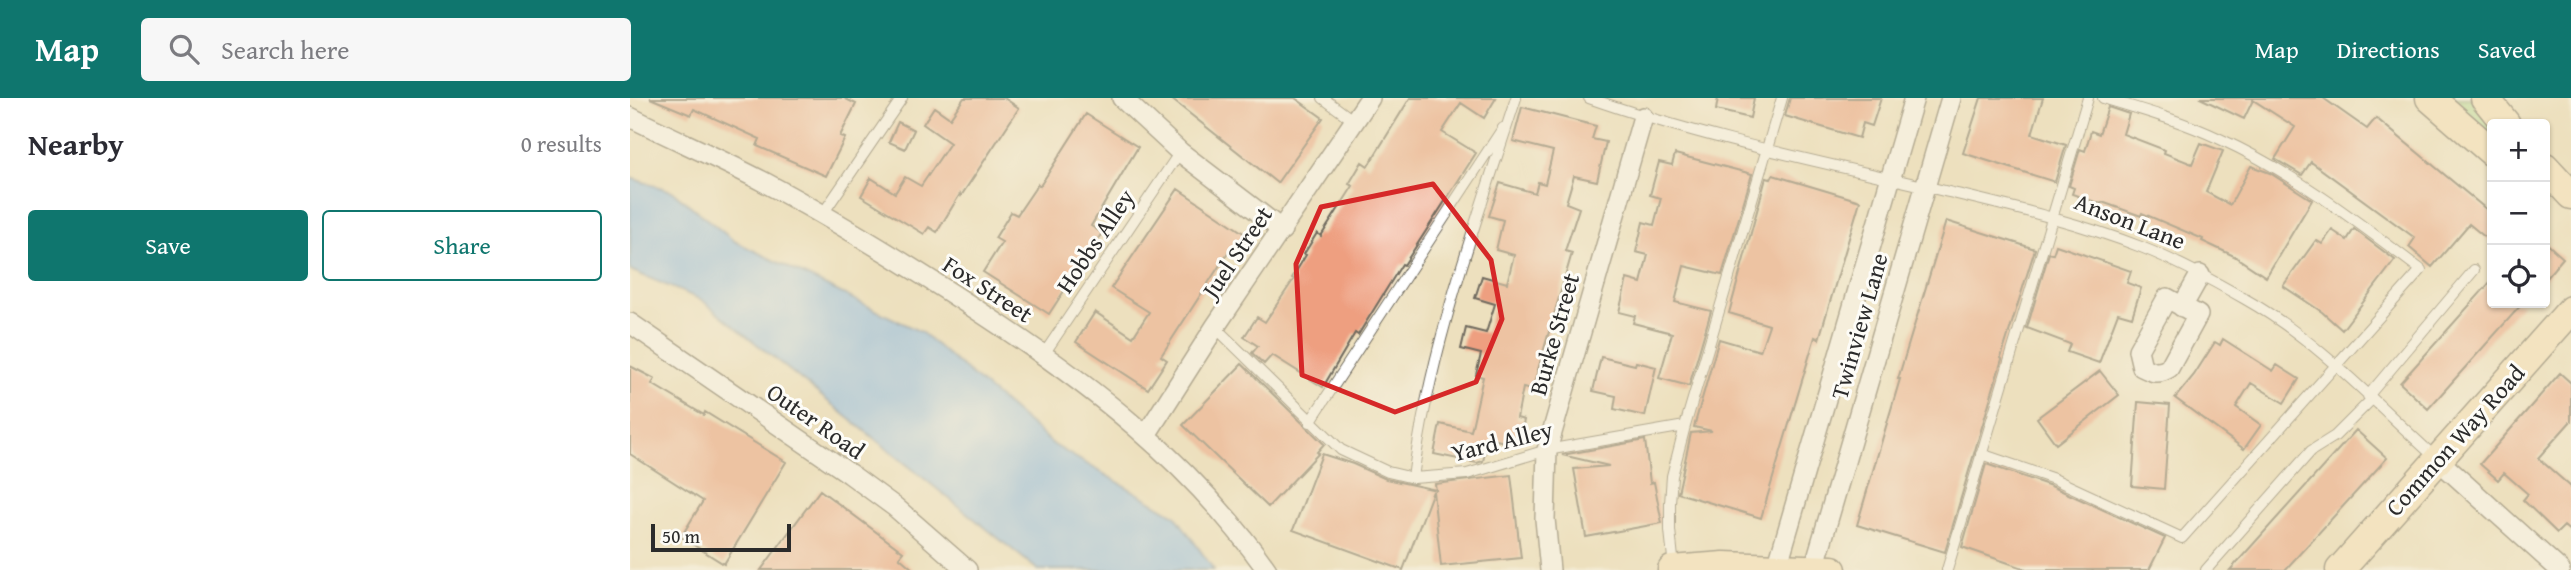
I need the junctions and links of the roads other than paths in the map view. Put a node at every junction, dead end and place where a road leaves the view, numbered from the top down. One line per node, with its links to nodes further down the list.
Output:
1 (902, 98): 28 (lane)
2 (1122, 98): 21 (street)
3 (1323, 98): 18 (lane)
4 (1370, 98): 18 (street, Juel Street)
5 (1517, 98): 14 (lane)
6 (1589, 98): 16 (lane, Anson Lane)
7 (1782, 98): 20 (lane)
8 (1914, 98): 23 (street, Twinview Lane)
9 (1951, 98): 24 (street, Twinview Lane)
10 (2088, 98): 29 (lane)
11 (2103, 98): 38 (lane)
12 (2430, 98): 19 (street)
13 (2485, 98): 17 (street)
14 (1511, 116): 40 (lane); 46 (lane)
15 (630, 117): 28 (street, Fox Street)
16 (1643, 117): 20 (lane, Anson Lane); 43 (street, Burke Street)
17 (2502, 119)
18 (1354, 121): 30 (street, Juel Street)
19 (2487, 148)
20 (1766, 150): 23 (lane, Anson Lane); 41 (lane)
21 (1180, 152): 30 (street); 37 (lane, Hobbs Alley)
22 (2550, 172): 25 (street)
23 (1891, 178): 24 (lane, Anson Lane); 47 (street, Twinview Lane)
24 (1925, 186): 29 (lane, Anson Lane); 48 (street, Twinview Lane)
25 (2571, 195)
26 (2550, 197): 27 (street)
27 (2571, 212)
28 (822, 215): 37 (street, Fox Street)
29 (2051, 217): 32 (lane, Anson Lane); 44 (lane)
30 (1282, 230): 36 (street, Juel Street)
31 (2474, 270): 39 (lane)
32 (2200, 275): 33 (street); 38 (lane, Anson Lane)
33 (2182, 307)
34 (2571, 310): 45 (street, Common Way Road)
35 (630, 323): 49 (street, Outer Road)
36 (1215, 327): 40 (lane, Yard Alley); 42 (street, Juel Street)
37 (1044, 354): 42 (street, Fox Street)
38 (2338, 365): 39 (lane, Anson Lane); 44 (lane)
39 (2370, 398): 45 (lane, Anson Lane); 54 (lane)
40 (1310, 422): 46 (lane, Yard Alley)
41 (1685, 426): 43 (lane, Yard Alley); 52 (lane)
42 (1146, 435): 50 (street, Fox Street)
43 (1547, 450): 46 (lane, Yard Alley); 51 (street, Burke Street)
44 (1981, 454): 53 (lane)
45 (2437, 459): 55 (street, Common Way Road); 56 (street, Anson Lane)
46 (1413, 478)
47 (1777, 567): 48 (street); 52 (street)
48 (1823, 569)
49 (967, 570)
50 (1267, 570)
51 (1550, 570)
52 (1673, 570)
53 (1947, 570)
54 (2206, 570)
55 (2340, 570)
56 (2560, 570)

